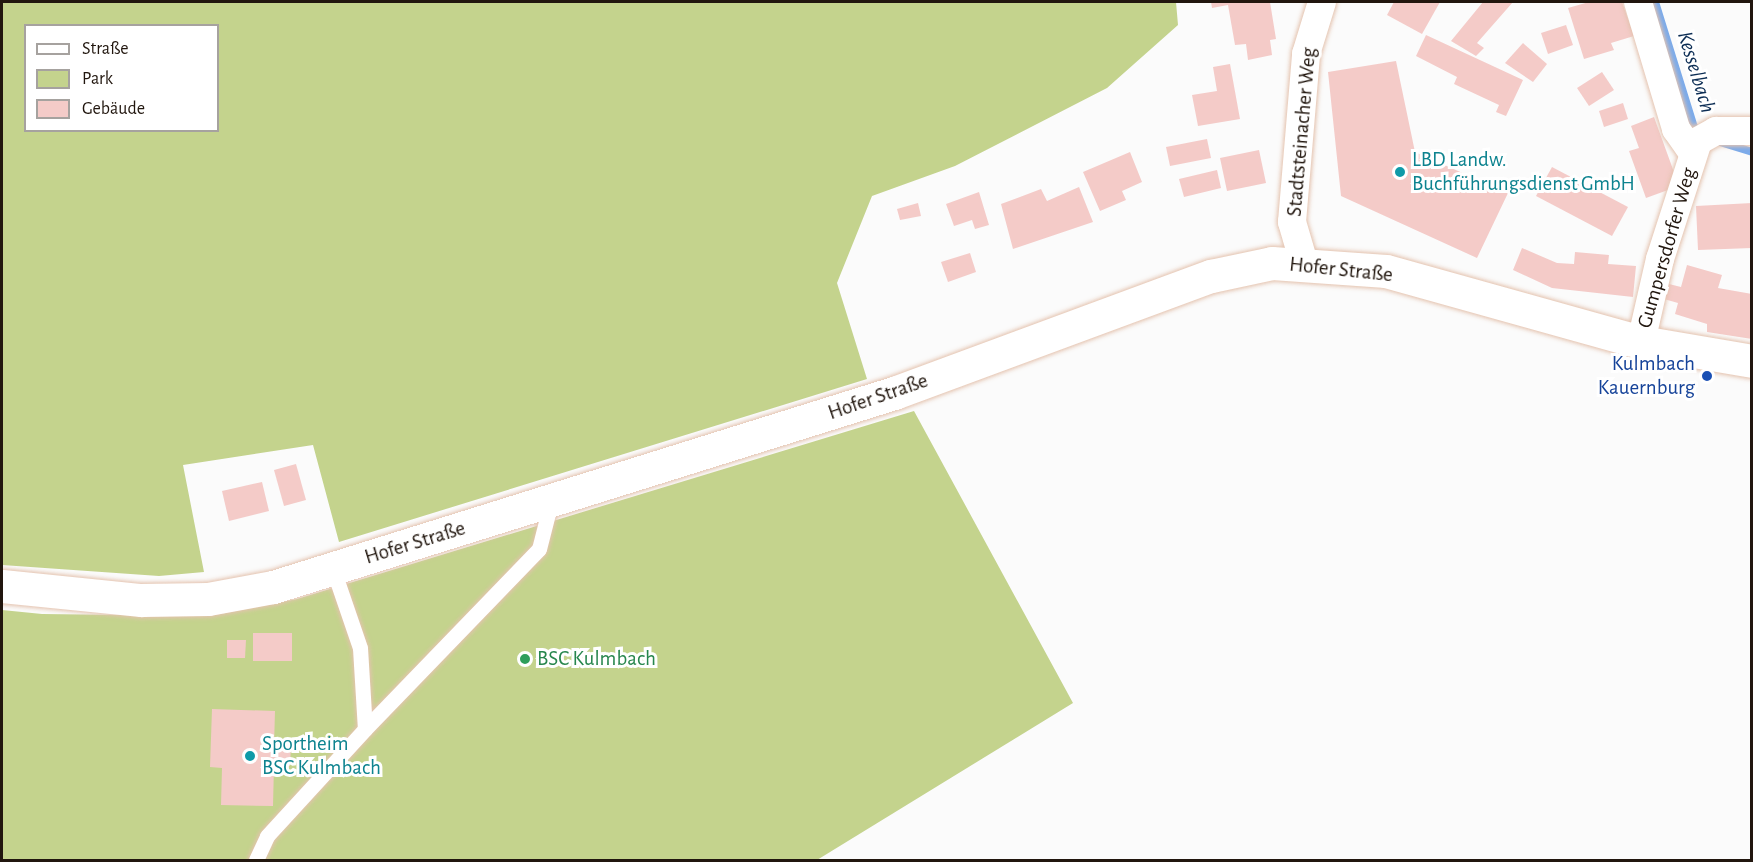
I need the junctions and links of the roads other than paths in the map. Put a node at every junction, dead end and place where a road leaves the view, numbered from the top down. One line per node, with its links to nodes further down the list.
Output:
1 (1638, 2): 4 (street, Gumpersdorfer Weg)
2 (1315, 5): 5 (street, Stadtsteinacher Weg)
3 (1752, 131): 4 (street)
4 (1702, 142): 6 (street, Gumpersdorfer Weg)
5 (1304, 263): 6 (street, Hofer Straße); 8 (street, Hofer Straße)
6 (1641, 342): 7 (street, Hofer Straße)
7 (1752, 361)
8 (551, 502): 9 (street, Hofer Straße); 11 (lane)
9 (333, 569): 10 (street, Hofer Straße); 11 (lane)
10 (2, 586)
11 (364, 729): 12 (lane)
12 (256, 861)

